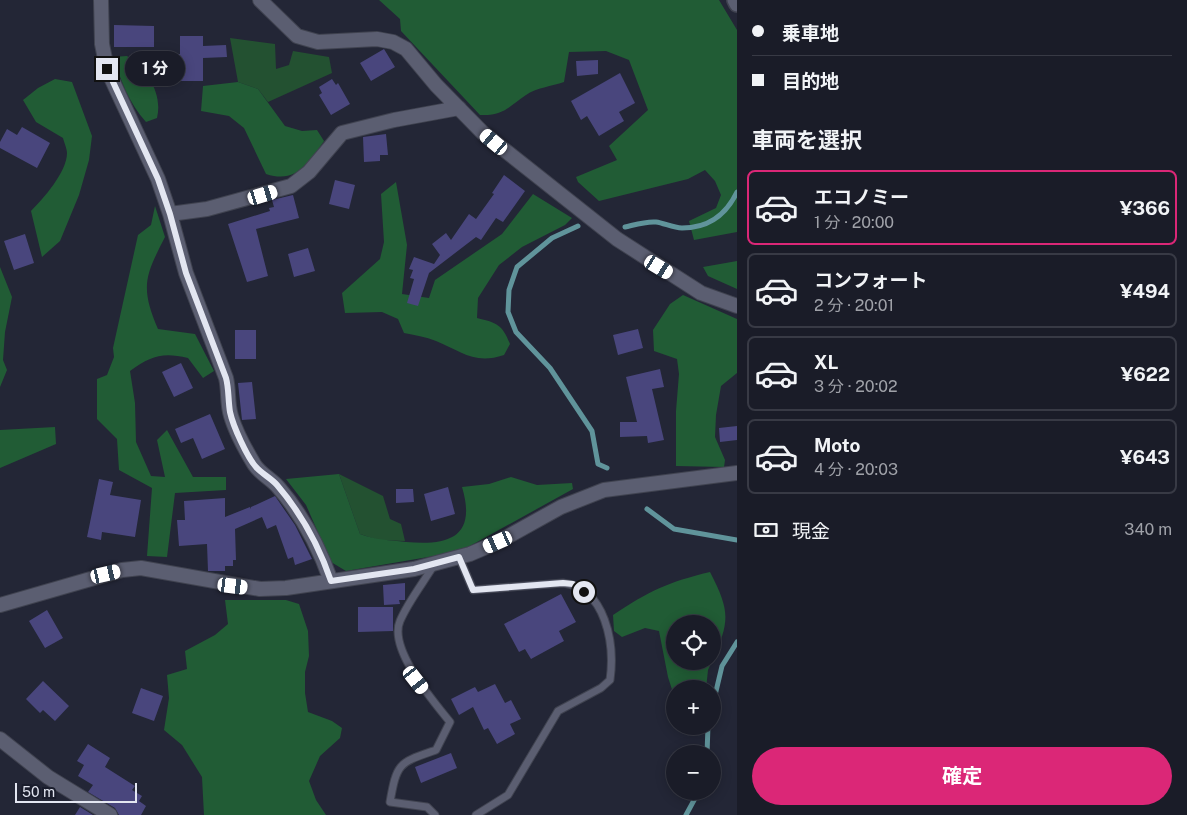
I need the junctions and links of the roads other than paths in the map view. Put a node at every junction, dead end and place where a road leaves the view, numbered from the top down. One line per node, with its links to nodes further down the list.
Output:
1 (101, 0): 6 (street)
2 (260, 0): 5 (street)
3 (735, 0): 4 (main road)
4 (737, 4)
5 (459, 108): 6 (street); 7 (street)
6 (170, 214): 11 (street)
7 (737, 306)
8 (737, 473): 9 (street)
9 (459, 557): 10 (street); 16 (lane)
10 (434, 565): 11 (street); 15 (lane)
11 (331, 581): 12 (street)
12 (0, 605)
13 (0, 739): 14 (street)
14 (110, 815)
15 (435, 815)
16 (476, 815)

